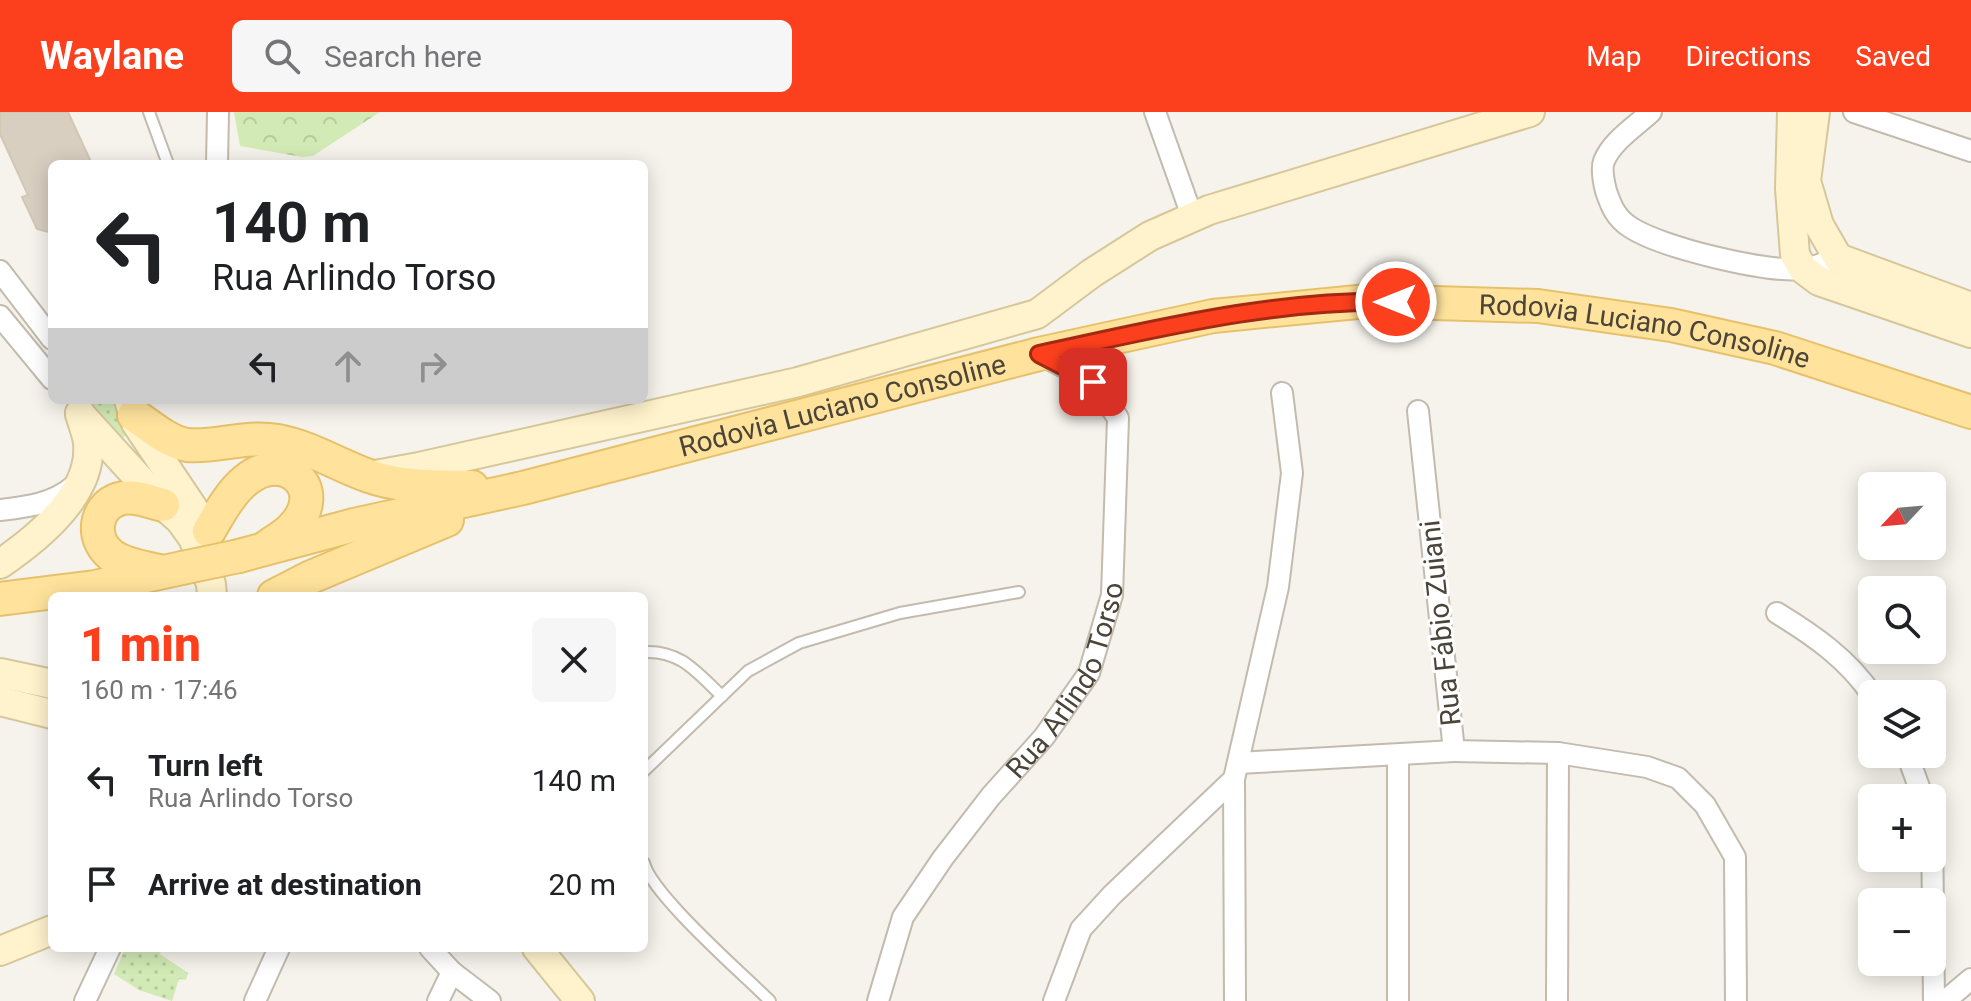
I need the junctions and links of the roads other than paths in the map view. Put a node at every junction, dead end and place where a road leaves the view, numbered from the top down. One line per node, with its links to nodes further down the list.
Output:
1 (149, 112): 10 (lane)
2 (218, 112): 11 (street)
3 (1155, 112): 12 (street)
4 (1530, 112): 12 (main road)
5 (1651, 112): 14 (street)
6 (1792, 112): 14 (main road)
7 (1815, 112): 13 (main road)
8 (1854, 112): 9 (street)
9 (1971, 151)
10 (167, 160)
11 (217, 160)
12 (1193, 219): 28 (main road)
13 (1838, 258): 14 (street); 16 (main road)
14 (1803, 269): 18 (main road)
15 (0, 271): 19 (street)
16 (1971, 307)
17 (0, 316): 21 (street)
18 (1971, 333)
19 (48, 334)
20 (1039, 354): 25 (main road, Rodovia Luciano Consoline); 30 (main road, Rodovia Luciano Consoline); 77 (street, Rua Arlindo Torso)
21 (48, 374)
22 (1282, 393): 56 (street)
23 (76, 405): 27 (main road); 29 (main road)
24 (1418, 411): 52 (street, Rua Fábio Zuiani)
25 (1971, 412)
26 (133, 413): 27 (main road); 28 (main road); 33 (main road)
27 (108, 444): 31 (main road)
28 (368, 476): 30 (main road)
29 (83, 479): 32 (street); 35 (main road)
30 (523, 488): 34 (main road, Rodovia Luciano Consoline); 40 (main road)
31 (163, 505): 36 (main road); 38 (main road)
32 (0, 510)
33 (209, 531): 34 (main road); 39 (main road)
34 (249, 554): 36 (main road, Rodovia Luciano Consoline, bridge)
35 (0, 564)
36 (172, 570): 37 (main road, Rodovia Luciano Consoline)
37 (55, 592)
38 (212, 592)
39 (226, 592)
40 (282, 592)
41 (1019, 592): 49 (lane)
42 (48, 593): 43 (main road, Rodovia Luciano Consoline)
43 (0, 599)
44 (1777, 613): 47 (street)
45 (648, 652): 49 (lane)
46 (0, 673): 48 (main road)
47 (1862, 680)
48 (48, 683)
49 (722, 696): 55 (lane)
50 (0, 701): 51 (main road)
51 (48, 713)
52 (1454, 751): 53 (street, Rua Fábio Zuiani); 54 (street)
53 (1558, 753): 81 (street); 82 (street, Rua Fábio Zuiani)
54 (1398, 755): 56 (street); 80 (street)
55 (648, 768)
56 (1236, 771): 57 (street); 58 (street)
57 (1196, 813): 58 (street); 78 (street)
58 (1234, 824): 79 (street)
59 (1933, 872): 83 (street)
60 (648, 875): 76 (lane)
61 (48, 932): 62 (main road)
62 (0, 951)
63 (108, 952): 70 (street)
64 (277, 952): 71 (street)
65 (434, 952): 68 (street)
66 (540, 952): 74 (main road)
67 (563, 952): 75 (main road)
68 (452, 972): 72 (street); 73 (street)
69 (1971, 979): 84 (street)
70 (85, 1001)
71 (255, 1001)
72 (438, 1001)
73 (490, 1001)
74 (580, 1001)
75 (600, 1001)
76 (770, 1001)
77 (878, 1001)
78 (1054, 1001)
79 (1235, 1001)
80 (1398, 1001)
81 (1557, 1001)
82 (1736, 1001)
83 (1934, 1001)
84 (1945, 1001)

